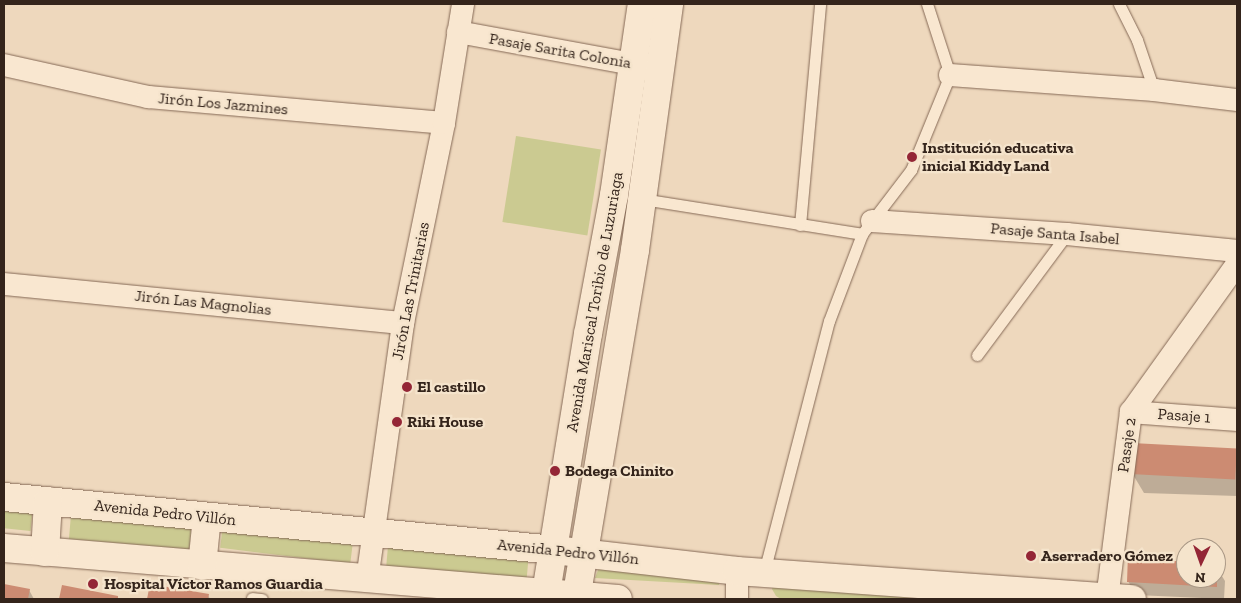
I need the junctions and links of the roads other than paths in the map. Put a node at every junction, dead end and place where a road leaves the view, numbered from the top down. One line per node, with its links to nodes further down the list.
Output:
1 (463, 4): 7 (street, Jirón Las Trinitarias)
2 (642, 4): 9 (main road, Avenida Mariscal Toribio de Luzuriaga)
3 (670, 4): 10 (main road, Avenida Mariscal Toribio de Luzuriaga)
4 (820, 4): 16 (lane)
5 (927, 4): 11 (lane)
6 (1119, 4): 12 (lane)
7 (458, 32): 9 (street, Pasaje Sarita Colonia); 14 (street, Jirón Las Trinitarias)
8 (4, 65): 14 (street, Jirón Los Jazmines)
9 (635, 65): 10 (street, Pasaje Sarita Colonia); 15 (main road, Avenida Mariscal Toribio de Luzuriaga)
10 (662, 69): 15 (main road, Avenida Mariscal Toribio de Luzuriaga)
11 (950, 75): 12 (street); 17 (lane)
12 (1154, 90): 13 (street)
13 (1237, 100)
14 (444, 123): 24 (street, Jirón Las Trinitarias)
15 (628, 197): 16 (lane); 19 (main road, Avenida Mariscal Toribio de Luzuriaga); 20 (main road, Avenida Mariscal Toribio de Luzuriaga)
16 (800, 225): 17 (lane)
17 (867, 227): 18 (street, Pasaje Santa Isabel); 40 (lane)
18 (1067, 234): 21 (street, Pasaje Santa Isabel); 27 (lane)
19 (605, 246): 20 (main road); 25 (main road, Avenida Mariscal Toribio de Luzuriaga)
20 (635, 250): 26 (main road, Avenida Mariscal Toribio de Luzuriaga)
21 (1237, 251)
22 (1237, 264): 28 (street, Pasaje 2)
23 (4, 284): 24 (street, Jirón Las Magnolias)
24 (402, 323): 33 (street, Jirón Las Trinitarias)
25 (588, 334): 26 (main road); 35 (main road, Avenida Mariscal Toribio de Luzuriaga)
26 (620, 338): 37 (main road, Avenida Mariscal Toribio de Luzuriaga)
27 (977, 355)
28 (1131, 412): 29 (street, Pasaje 1); 44 (street, Pasaje 2)
29 (1237, 420)
30 (4, 497): 31 (main road, Avenida Pedro Villón)
31 (48, 501): 32 (main road, Avenida Pedro Villón); 36 (main road)
32 (206, 517): 33 (main road, Avenida Pedro Villón); 38 (main road)
33 (373, 533): 35 (main road, Avenida Pedro Villón); 41 (street, Jirón Las Trinitarias)
34 (4, 548): 36 (main road)
35 (554, 550): 37 (main road, Avenida Pedro Villón); 42 (main road, Avenida Mariscal Toribio de Luzuriaga)
36 (45, 552): 38 (main road)
37 (583, 553): 39 (main road, Avenida Pedro Villón); 43 (main road, Avenida Mariscal Toribio de Luzuriaga)
38 (202, 566): 41 (main road)
39 (737, 571): 40 (main road, Avenida Pedro Villón); 46 (street)
40 (764, 572): 44 (main road, Avenida Pedro Villón)
41 (366, 580): 42 (main road)
42 (546, 597): 43 (main road)
43 (576, 598): 45 (main road)
44 (1115, 598)
45 (618, 599)
46 (737, 599)

